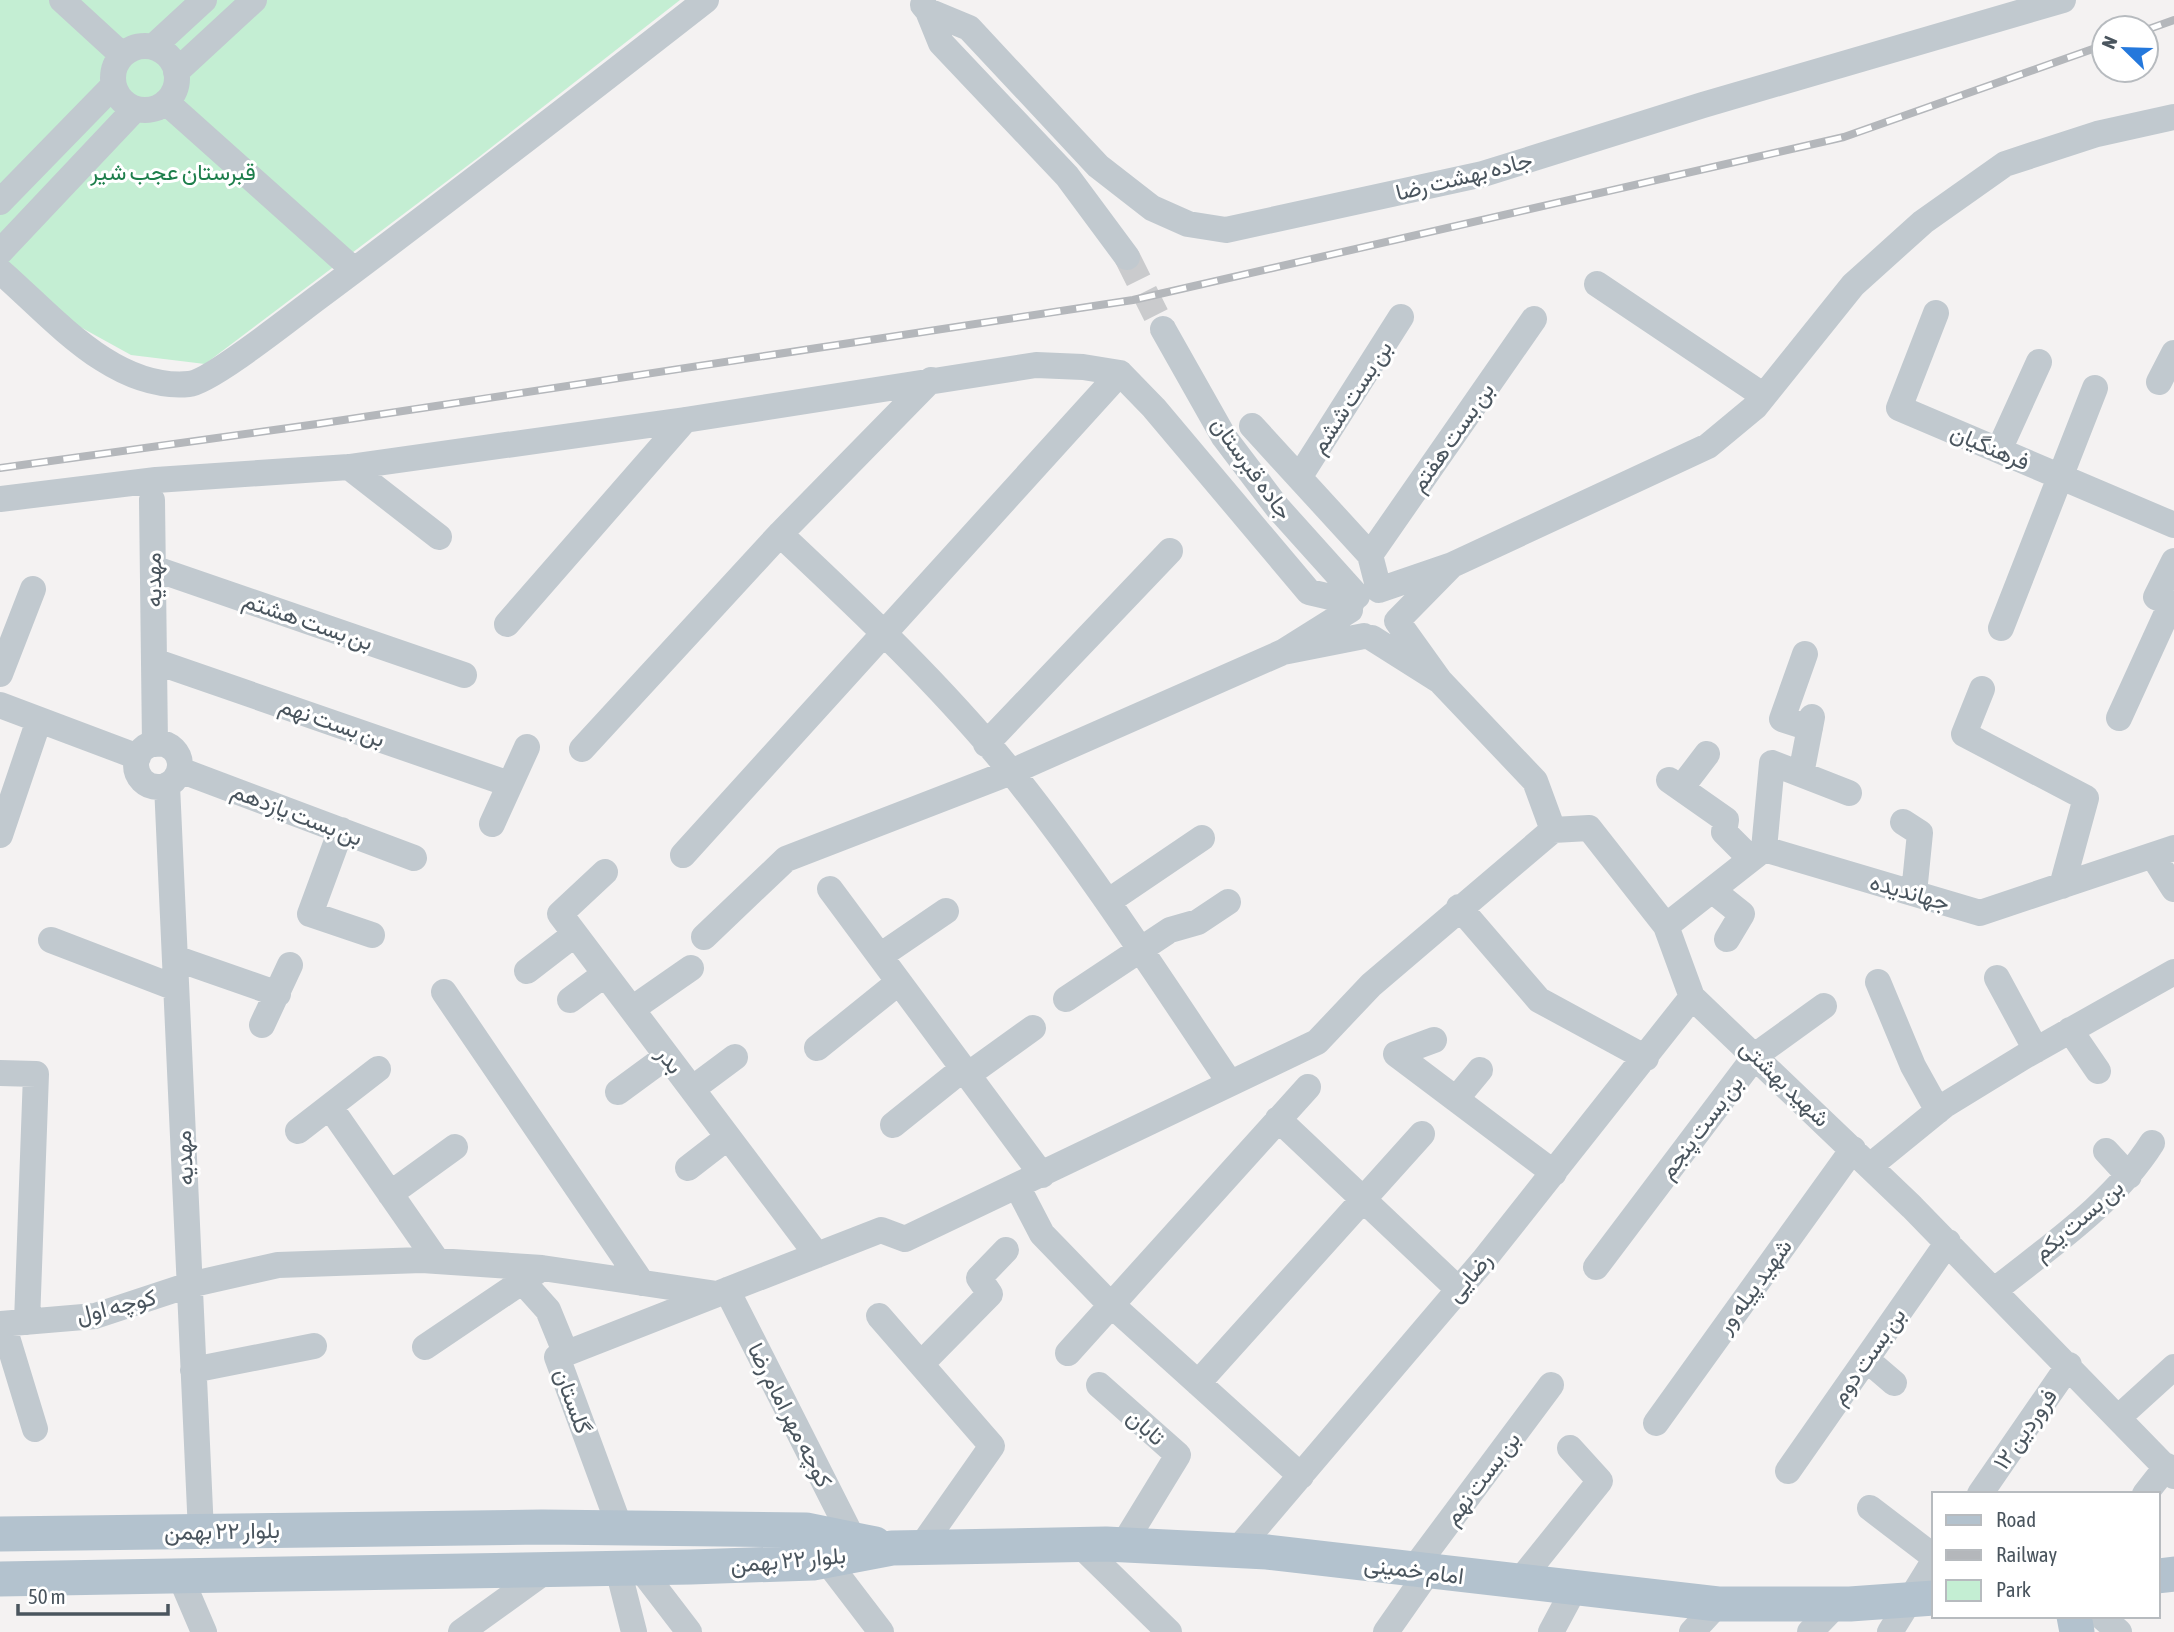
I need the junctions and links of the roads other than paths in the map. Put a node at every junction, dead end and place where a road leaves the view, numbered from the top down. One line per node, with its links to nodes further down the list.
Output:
1 (62, 0): 8 (street)
2 (204, 0): 7 (street)
3 (254, 0): 9 (street)
4 (706, 0): 17 (street)
5 (2063, 0): 6 (street, جاده بهشت رضا)
6 (923, 5): 16 (street)
7 (153, 47): 8 (street); 9 (street)
8 (122, 55): 10 (street)
9 (176, 72): 11 (street)
10 (113, 86): 12 (street); 14 (street)
11 (166, 102): 12 (street); 17 (street)
12 (135, 109): 15 (street)
13 (2174, 117): 30 (street)
14 (0, 202)
15 (0, 252)
16 (1127, 257)
17 (355, 270): 18 (street)
18 (0, 271)
19 (1597, 284): 30 (street)
20 (1936, 313): 33 (street, فرهنگیان)
21 (1401, 317): 35 (street, بن بست ششم)
22 (1534, 319): 43 (street, بن بست هفتم)
23 (1163, 329): 48 (street, جاده قبرستان)
24 (2174, 353): 28 (street)
25 (2039, 362): 33 (street)
26 (1120, 373): 27 (street); 48 (street); 53 (street)
27 (931, 380): 31 (street); 40 (street)
28 (2159, 382)
29 (2095, 388): 36 (street)
30 (1764, 396): 45 (street)
31 (685, 420): 34 (street); 51 (street)
32 (1252, 426): 35 (street)
33 (1998, 450): 36 (street, فرهنگیان)
34 (349, 467): 37 (street); 41 (street)
35 (1300, 476): 43 (street)
36 (2059, 476): 39 (street, فرهنگیان); 52 (street)
37 (0, 499)
38 (152, 500): 46 (street, مهدیه)
39 (2174, 525)
40 (780, 534): 53 (street); 67 (street)
41 (439, 537)
42 (1171, 551): 65 (street)
43 (1370, 555): 48 (street)
44 (2174, 561): 49 (street)
45 (1452, 565): 48 (street); 50 (street)
46 (153, 568): 57 (street, مهدیه); 59 (street, بن بست هشتم)
47 (33, 589): 58 (street)
48 (1360, 600): 50 (street); 54 (street); 55 (street)
49 (2173, 605): 63 (street)
50 (1397, 621): 54 (street); 60 (street)
51 (508, 624)
52 (2001, 628)
53 (886, 633): 65 (street); 83 (street)
54 (1368, 637): 55 (street); 60 (street)
55 (1283, 652): 70 (street)
56 (1805, 654): 71 (street)
57 (154, 661): 68 (street, مهدیه); 73 (street, بن بست نهم)
58 (0, 674)
59 (464, 675)
60 (1440, 681): 77 (street)
61 (1982, 689): 86 (street)
62 (0, 705): 64 (street)
63 (2119, 718)
64 (39, 720): 68 (street); 79 (street)
65 (986, 744): 70 (street)
66 (527, 747): 73 (street)
67 (582, 749)
68 (147, 750): 72 (street); 72 (street)
69 (1707, 754): 82 (street)
70 (1011, 772): 91 (street); 98 (street)
71 (1801, 774): 74 (street); 82 (street)
72 (173, 778): 78 (street, بن بست یازدهم); 103 (street, مهدیه)
73 (509, 784): 76 (street)
74 (1849, 793)
75 (1903, 822): 90 (street)
76 (492, 824)
77 (1553, 830): 93 (street, گلستان); 95 (street, شهید بهشتی)
78 (341, 831): 84 (street, بن بست یازدهم); 97 (street)
79 (0, 835)
80 (1202, 838): 91 (street)
81 (2163, 852): 86 (street, جهاندیده); 88 (street)
82 (1757, 854): 89 (street); 90 (street, جهاندیده)
83 (683, 855)
84 (414, 858)
85 (605, 872): 96 (street, بدر)
86 (2062, 886): 90 (street, جهاندیده)
87 (830, 889): 102 (street)
88 (2174, 889)
89 (1712, 890): 95 (street); 99 (street)
90 (1914, 893)
91 (1109, 901): 101 (street)
92 (1228, 902): 101 (street)
93 (1459, 907): 129 (street); 135 (street, گلستان)
94 (946, 911): 102 (street)
95 (1666, 926): 115 (street, شهید بهشتی)
96 (575, 934): 106 (street); 108 (street, بدر)
97 (372, 935)
98 (704, 937)
99 (1727, 939)
100 (51, 940): 112 (street)
101 (1142, 948): 116 (street); 135 (street)
102 (880, 956): 110 (street)
103 (175, 958): 112 (street, مهدیه); 114 (street)
104 (289, 965): 114 (street)
105 (691, 968): 119 (street)
106 (527, 971)
107 (2174, 972): 122 (street, شهید پیله ور)
108 (605, 974): 117 (street); 119 (street, بدر)
109 (1997, 978): 125 (street)
110 (900, 982): 124 (street); 132 (street)
111 (1878, 982): 141 (street)
112 (176, 988): 165 (street, مهدیه)
113 (444, 992): 164 (street)
114 (278, 994): 120 (street)
115 (1692, 997): 126 (street, شهید بهشتی); 129 (street, رضایی)
116 (1066, 999)
117 (569, 1000)
118 (1825, 1006): 126 (street, بن بست پنجم)
119 (632, 1009): 127 (street, بدر)
120 (262, 1025)
121 (1033, 1028): 132 (street)
122 (2070, 1030): 125 (street, شهید پیله ور); 133 (street)
123 (1434, 1040): 139 (street)
124 (817, 1048)
125 (2036, 1050): 141 (street, شهید پیله ور)
126 (1756, 1055): 150 (street, شهید بهشتی); 162 (street, بن بست پنجم)
127 (667, 1056): 137 (street, بدر); 138 (street)
128 (735, 1057): 137 (street)
129 (1646, 1058): 152 (street, رضایی)
130 (378, 1069): 140 (street)
131 (1480, 1070): 139 (street)
132 (967, 1071): 143 (street); 153 (street)
133 (2098, 1071)
134 (0, 1073): 171 (street)
135 (1230, 1083): 153 (street, گلستان)
136 (1308, 1087): 142 (street)
137 (692, 1089): 146 (street, بدر)
138 (618, 1092)
139 (1456, 1099): 152 (street)
140 (330, 1107): 144 (street); 156 (street)
141 (1938, 1111): 150 (street, شهید پیله ور)
142 (1278, 1119): 157 (street); 169 (street)
143 (892, 1125)
144 (298, 1132)
145 (1422, 1134): 157 (street)
146 (728, 1137): 151 (street); 160 (street, بدر)
147 (2152, 1143): 154 (street, بن بست یکم)
148 (455, 1147): 156 (street)
149 (2106, 1151): 154 (street)
150 (1861, 1157): 158 (street, شهید بهشتی); 186 (street, شهید پیله ور)
151 (688, 1168)
152 (1555, 1173): 166 (street, رضایی)
153 (1042, 1175): 155 (street, گلستان)
154 (2129, 1176): 167 (street, بن بست یکم)
155 (1017, 1186): 160 (street, گلستان); 169 (street)
156 (390, 1194): 161 (street)
157 (1364, 1200): 166 (street); 181 (street)
158 (1948, 1242): 167 (street, شهید بهشتی); 176 (street, بن بست دوم)
159 (1006, 1250): 177 (street)
160 (817, 1255): 168 (street, گلستان)
161 (437, 1261): 163 (street, کوچه اول); 165 (street, کوچه اول)
162 (1596, 1267)
163 (532, 1274): 164 (street, کوچه اول); 173 (street); 175 (street)
164 (642, 1283): 168 (street, کوچه اول)
165 (189, 1285): 171 (street, کوچه اول); 180 (street, مهدیه)
166 (1459, 1290): 191 (street, رضایی)
167 (1995, 1290): 178 (street, شهید بهشتی)
168 (722, 1292): 175 (street, گلستان); 201 (street, کوچه مهر امام رضا)
169 (1110, 1304): 174 (street); 181 (street)
170 (879, 1316): 177 (street)
171 (10, 1323): 187 (street)
172 (314, 1346): 180 (street)
173 (425, 1347)
174 (1068, 1353)
175 (566, 1354): 195 (street, گلستان)
176 (1866, 1359): 182 (street); 189 (street, بن بست دوم)
177 (921, 1364): 200 (street)
178 (2069, 1365): 185 (street, شهید بهشتی); 192 (street, ۱۲ فروردین)
179 (2174, 1367): 185 (street)
180 (194, 1370): 196 (street, مهدیه)
181 (1198, 1383): 191 (street)
182 (1894, 1383)
183 (1098, 1385): 199 (street, تابان)
184 (1551, 1385): 207 (street, بن بست نهم)
185 (2119, 1417): 190 (street, شهید بهشتی)
186 (1656, 1423)
187 (35, 1429)
188 (1570, 1448): 210 (street)
189 (1788, 1471)
190 (2170, 1471): 193 (street)
191 (1301, 1476): 202 (street, رضایی)
192 (1981, 1492)
193 (2147, 1492)
194 (1870, 1508): 203 (street)
195 (620, 1528): 196 (main road, بلوار ۲۲ بهمن); 201 (main road, بلوار ۲۲ بهمن)
196 (201, 1532): 197 (main road, بلوار ۲۲ بهمن)
197 (0, 1534)
198 (1080, 1545): 199 (main road, امام خمینی); 200 (main road, امام خمینی); 221 (street)
199 (1123, 1545): 202 (main road, امام خمینی)
200 (907, 1547): 201 (main road, بلوار ۲۲ بهمن)
201 (839, 1550): 205 (main road, بلوار ۲۲ بهمن); 220 (street, کوچه مهر امام رضا)
202 (1237, 1550): 207 (main road, امام خمینی)
203 (1932, 1557)
204 (1932, 1565): 212 (street)
205 (629, 1568): 206 (main road, بلوار ۲۲ بهمن); 218 (street); 219 (street)
206 (547, 1570): 208 (main road, بلوار ۲۲ بهمن); 217 (street)
207 (1420, 1571): 210 (main road, امام خمینی); 222 (street, بن بست نهم)
208 (180, 1576): 209 (main road, بلوار ۲۲ بهمن); 216 (street)
209 (0, 1578)
210 (1518, 1583): 211 (main road, امام خمینی)
211 (1574, 1589): 213 (main road, امام خمینی); 223 (street)
212 (1921, 1599): 214 (main road, امام خمینی); 226 (street)
213 (1718, 1604): 214 (main road, امام خمینی); 224 (street)
214 (1837, 1604): 225 (street)
215 (2103, 1618): 227 (street)
216 (204, 1632)
217 (461, 1632)
218 (634, 1632)
219 (689, 1632)
220 (881, 1632)
221 (1169, 1632)
222 (1386, 1632)
223 (1551, 1632)
224 (1692, 1632)
225 (1810, 1632)
226 (1890, 1632)
227 (2119, 1632)

